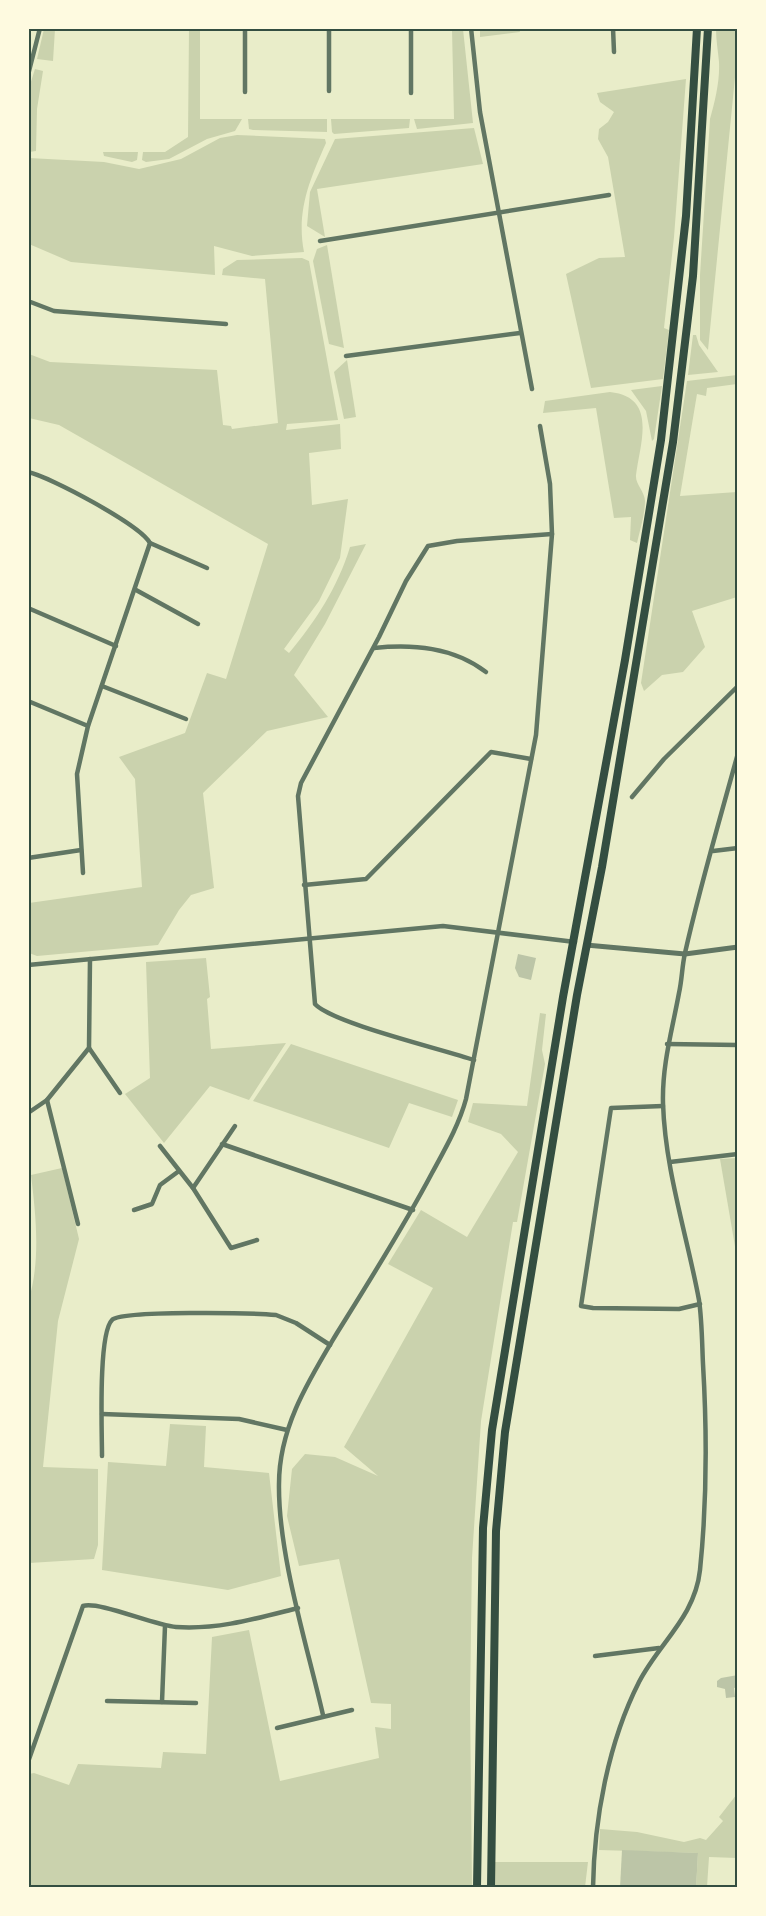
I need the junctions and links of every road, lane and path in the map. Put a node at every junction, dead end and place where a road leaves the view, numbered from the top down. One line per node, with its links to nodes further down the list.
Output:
1 (40, 28): 10 (street)
2 (245, 28): 13 (street)
3 (329, 28): 12 (street)
4 (411, 28): 14 (street)
5 (471, 28): 16 (street)
6 (613, 28): 9 (street)
7 (697, 28): 50 (highway)
8 (708, 28): 51 (highway)
9 (614, 52)
10 (30, 66): 11 (street)
11 (28, 75)
12 (329, 91)
13 (245, 92)
14 (411, 93)
15 (609, 195): 16 (street)
16 (498, 213): 17 (street); 20 (street)
17 (320, 241)
18 (28, 301): 19 (street)
19 (226, 324)
20 (520, 333): 21 (street); 22 (street)
21 (346, 356)
22 (532, 389)
23 (540, 426): 25 (street)
24 (28, 472): 26 (street)
25 (552, 534): 32 (street); 40 (street)
26 (150, 543): 27 (street); 28 (street)
27 (207, 568)
28 (136, 590): 30 (street); 31 (street)
29 (29, 610): 31 (street)
30 (198, 624)
31 (116, 646): 34 (street)
32 (374, 648): 33 (street); 47 (street)
33 (486, 672)
34 (102, 686): 37 (street); 38 (street)
35 (738, 686): 41 (street)
36 (28, 701): 38 (street)
37 (186, 719)
38 (88, 726): 43 (street)
39 (738, 753): 44 (street)
40 (531, 759): 47 (street); 48 (street)
41 (632, 797)
42 (738, 848): 44 (street)
43 (81, 850): 45 (street); 46 (street)
44 (713, 851): 53 (street)
45 (28, 858)
46 (83, 873)
47 (304, 885): 49 (street)
48 (498, 932): 49 (street); 50 (street); 59 (street)
49 (309, 937): 54 (street); 59 (street)
50 (574, 942): 51 (highway); 91 (highway)
51 (586, 945): 53 (street); 92 (highway)
52 (738, 947): 53 (street)
53 (685, 954): 56 (street)
54 (90, 959): 55 (street); 58 (street)
55 (28, 965)
56 (667, 1044): 57 (street); 62 (street)
57 (738, 1045)
58 (88, 1048): 60 (street); 61 (street)
59 (474, 1060): 72 (street)
60 (120, 1093)
61 (46, 1100): 63 (street); 73 (street)
62 (663, 1106): 68 (street); 75 (street)
63 (28, 1113)
64 (235, 1126): 65 (street)
65 (222, 1144): 70 (street); 72 (street)
66 (160, 1146): 69 (street)
67 (738, 1154): 68 (street)
68 (670, 1162): 75 (street)
69 (179, 1171): 70 (street); 71 (street)
70 (193, 1188): 74 (street)
71 (134, 1210)
72 (413, 1210): 76 (street)
73 (78, 1224)
74 (257, 1240)
75 (700, 1304): 82 (street)
76 (330, 1345): 77 (street); 78 (street)
77 (102, 1414): 78 (street); 79 (street)
78 (287, 1430): 80 (street)
79 (102, 1456)
80 (298, 1608): 81 (street); 88 (street)
81 (165, 1626): 85 (street); 90 (street)
82 (659, 1648): 83 (street); 93 (street)
83 (595, 1656)
84 (107, 1701): 85 (street)
85 (162, 1702): 86 (street)
86 (196, 1704)
87 (352, 1710): 88 (street)
88 (323, 1715): 89 (street)
89 (277, 1728)
90 (28, 1762)
91 (477, 1887)
92 (491, 1887)
93 (593, 1887)

